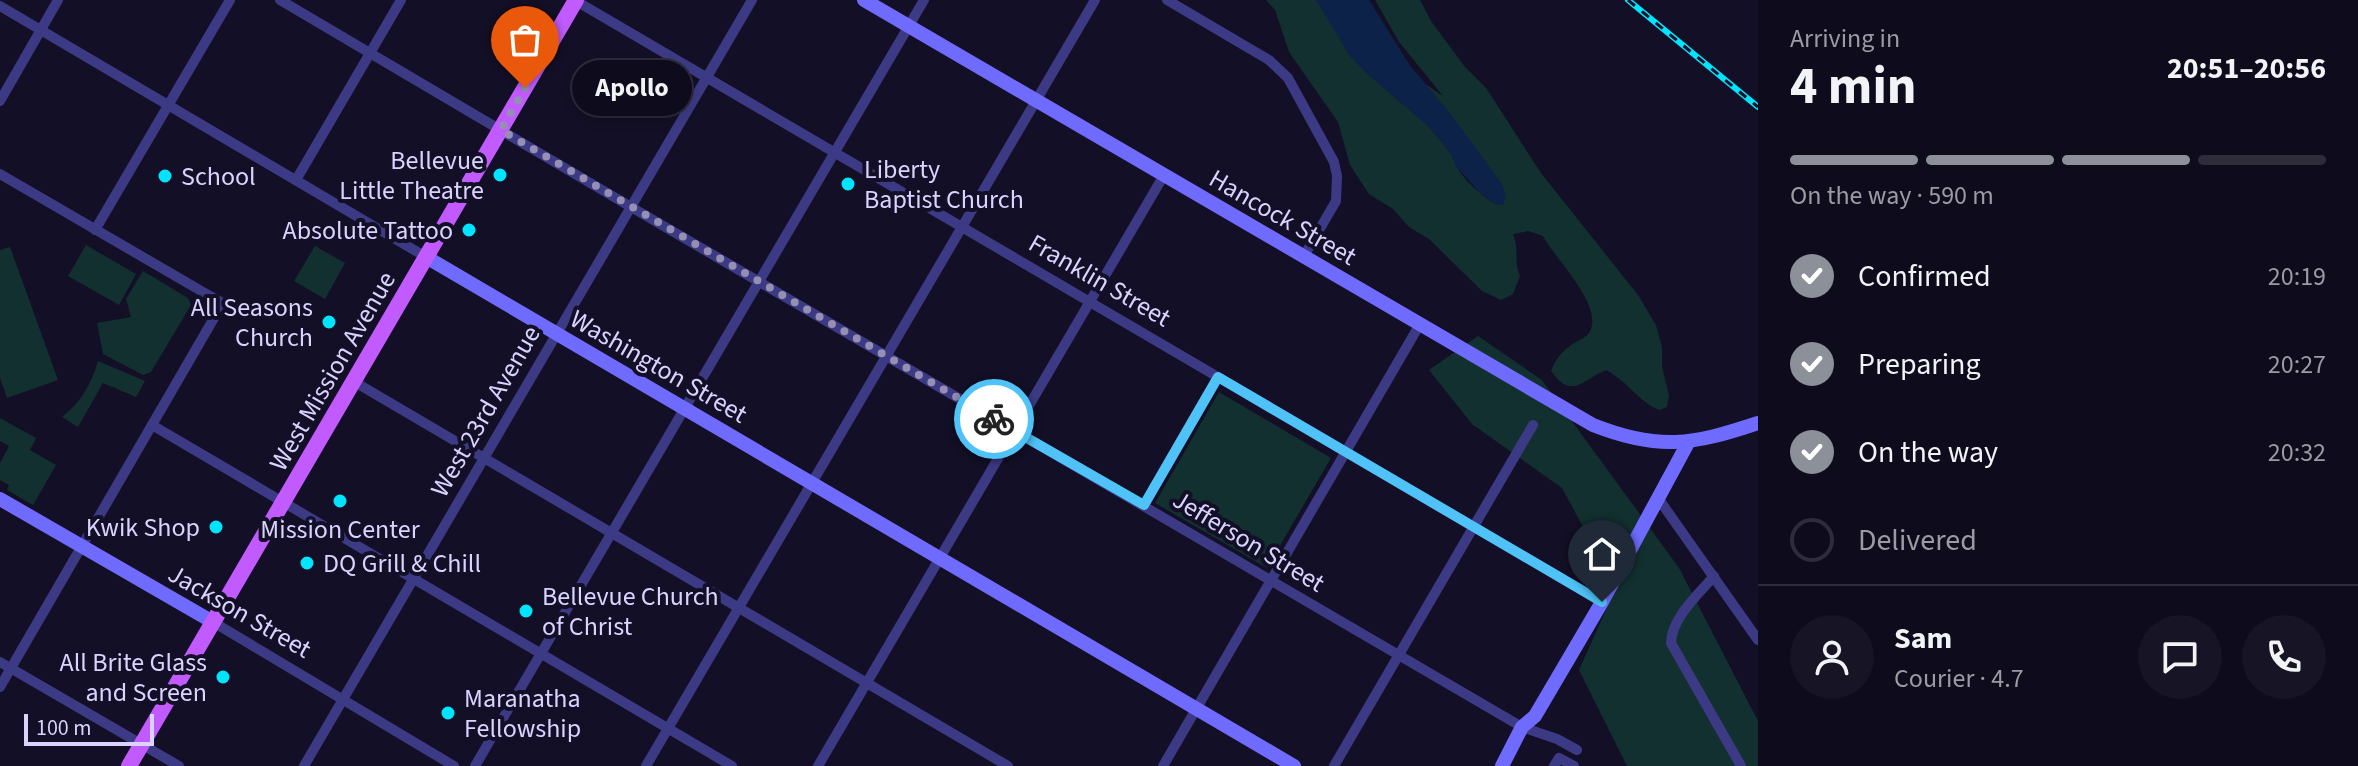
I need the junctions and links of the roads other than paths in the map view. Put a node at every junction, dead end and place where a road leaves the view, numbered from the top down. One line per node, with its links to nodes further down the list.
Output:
1 (58, 0): 13 (street)
2 (230, 0): 18 (street)
3 (280, 0): 14 (street, Jefferson Street)
4 (401, 0): 14 (street)
5 (575, 0): 15 (street, Franklin Street); 19 (main road, West Mission Avenue)
6 (752, 0): 15 (street, West 23rd Avenue)
7 (864, 0): 12 (street, Hancock Street)
8 (924, 0): 12 (street)
9 (1095, 0): 16 (street)
10 (1167, 0): 27 (street)
11 (0, 6): 13 (street, Washington Street)
12 (909, 26): 16 (street, Hancock Street); 20 (street)
13 (41, 30): 17 (street); 18 (street, Washington Street)
14 (371, 53): 19 (street, Jefferson Street); 23 (street)
15 (706, 78): 20 (street, Franklin Street); 24 (street, West 23rd Avenue)
16 (1036, 100): 22 (street, Hancock Street); 25 (street)
17 (0, 101)
18 (168, 105): 23 (street, Washington Street); 26 (street)
19 (501, 130): 24 (street, Jefferson Street); 28 (main road, West Mission Avenue)
20 (834, 153): 25 (street, Franklin Street); 29 (street)
21 (0, 174): 26 (street)
22 (1164, 175): 27 (street, Hancock Street); 30 (street)
23 (296, 180): 28 (street, Washington Street)
24 (631, 207): 29 (street, Jefferson Street); 32 (street, West 23rd Avenue)
25 (961, 227): 30 (street, Franklin Street); 33 (street)
26 (95, 230): 38 (street)
27 (1304, 256): 31 (street, Hancock Street)
28 (426, 257): 32 (street, Washington Street); 35 (main road, West Mission Avenue)
29 (759, 281): 33 (street, Jefferson Street); 36 (street)
30 (1089, 302): 34 (street, Franklin Street); 40 (street)
31 (1420, 324): 41 (street, Hancock Street); 42 (street)
32 (556, 333): 36 (street, Washington Street); 43 (street, West 23rd Avenue)
33 (887, 356): 40 (street, Jefferson Street); 44 (street)
34 (1218, 377): 42 (street, Franklin Street); 48 (street)
35 (353, 381): 43 (street); 47 (main road, West Mission Avenue)
36 (684, 409): 44 (street, Washington Street); 50 (street)
37 (1758, 423): 41 (street, Hancock Street)
38 (152, 425): 47 (street); 51 (street)
39 (1533, 425): 49 (street)
40 (1015, 431): 48 (street, Jefferson Street); 52 (street)
41 (1689, 441): 45 (street)
42 (1346, 452): 49 (street, Franklin Street); 55 (street)
43 (483, 458): 50 (street); 54 (street, West 23rd Avenue)
44 (812, 483): 52 (street, Washington Street); 57 (street)
45 (1658, 498): 53 (street); 56 (street)
46 (0, 499): 51 (street, Jackson Street)
47 (283, 502): 54 (street); 58 (main road, West Mission Avenue)
48 (1144, 505): 55 (street, Jefferson Street)
49 (1472, 527): 56 (street, Franklin Street); 61 (street)
50 (611, 534): 57 (street); 60 (street)
51 (81, 547): 58 (street, Jackson Street); 63 (street)
52 (940, 558): 64 (street); 67 (street, Washington Street)
53 (1714, 576): 59 (street); 87 (street)
54 (414, 578): 60 (street); 66 (street, West 23rd Avenue)
55 (1271, 581): 61 (street, Jefferson Street); 67 (street)
56 (1602, 602): 68 (street)
57 (739, 608): 64 (street); 69 (street)
58 (213, 622): 66 (street, Jackson Street); 70 (main road, West Mission Avenue)
59 (1758, 640)
60 (541, 653): 69 (street); 76 (street)
61 (1399, 655): 68 (street, Jefferson Street); 83 (street)
62 (0, 662): 63 (street)
63 (11, 668): 65 (street); 70 (street)
64 (867, 684): 79 (street); 80 (street)
65 (0, 687)
66 (342, 699): 74 (street, West 23rd Avenue); 75 (street, Jackson Street)
67 (1196, 709): 81 (street); 82 (street, Washington Street)
68 (1522, 727): 71 (street, Jefferson Street); 84 (street)
69 (667, 728): 77 (street); 78 (street)
70 (142, 744): 72 (main road, West Mission Avenue); 73 (street)
71 (1577, 750)
72 (129, 766)
73 (179, 766)
74 (304, 766)
75 (454, 766)
76 (475, 766)
77 (646, 766)
78 (732, 766)
79 (818, 766)
80 (1008, 766)
81 (1163, 766)
82 (1294, 766)
83 (1334, 766)
84 (1502, 766)
85 (1554, 766): 86 (street)
86 (1574, 766)
87 (1741, 766)

